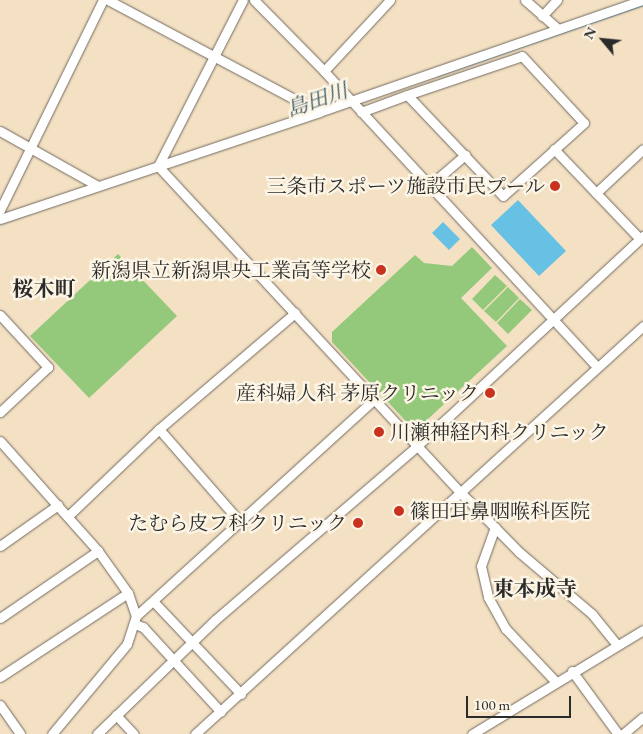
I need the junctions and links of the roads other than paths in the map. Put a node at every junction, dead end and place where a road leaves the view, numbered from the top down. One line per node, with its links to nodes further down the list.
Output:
1 (103, 0): 18 (street)
2 (108, 0): 11 (street)
3 (243, 0): 11 (street)
4 (254, 0): 12 (street)
5 (390, 0): 12 (street)
6 (525, 0): 9 (street)
7 (557, 0): 9 (street)
8 (642, 0): 10 (street)
9 (542, 16): 10 (street)
10 (557, 28): 14 (street)
11 (215, 54): 15 (street); 22 (street)
12 (324, 71): 14 (street)
13 (407, 95): 16 (street); 19 (street); 21 (street)
14 (350, 101): 15 (street); 16 (street)
15 (319, 112): 22 (street)
16 (361, 112): 24 (street)
17 (0, 131): 18 (street)
18 (30, 146): 23 (street); 26 (street)
19 (554, 149): 21 (street); 25 (street)
20 (643, 149): 25 (street)
21 (465, 155): 24 (street)
22 (158, 166): 23 (street); 29 (street)
23 (98, 186): 27 (street)
24 (429, 186): 31 (street)
25 (596, 193): 28 (street)
26 (0, 210)
27 (0, 219)
28 (642, 238): 31 (street)
29 (295, 313): 34 (street); 36 (street)
30 (0, 315): 35 (street)
31 (552, 319): 33 (street); 38 (street)
32 (643, 326): 33 (street)
33 (596, 366): 39 (street)
34 (374, 400): 38 (street); 42 (street)
35 (0, 412)
36 (159, 429): 41 (street); 42 (street)
37 (0, 441): 40 (street)
38 (417, 446): 39 (street); 51 (street)
39 (461, 492): 43 (street); 57 (street)
40 (58, 505): 41 (street); 44 (street)
41 (68, 516): 45 (street)
42 (241, 523): 47 (street)
43 (496, 527): 52 (street); 56 (street)
44 (0, 546)
45 (98, 551): 46 (street); 48 (street)
46 (128, 593): 49 (street); 55 (street)
47 (153, 601): 49 (street); 51 (street)
48 (0, 618)
49 (136, 620): 53 (street); 63 (street)
50 (643, 630): 52 (street)
51 (191, 643): 53 (street); 57 (street)
52 (616, 644): 54 (street)
53 (173, 660): 59 (street); 60 (street)
54 (572, 671): 56 (street); 68 (street)
55 (0, 678)
56 (555, 681): 67 (street)
57 (241, 694): 59 (street)
58 (0, 705): 62 (street)
59 (221, 712): 66 (street)
60 (116, 715): 64 (street); 65 (street)
61 (643, 717): 69 (street)
62 (20, 734)
63 (52, 734)
64 (97, 734)
65 (134, 734)
66 (196, 734)
67 (472, 734)
68 (618, 734)
69 (622, 734)

